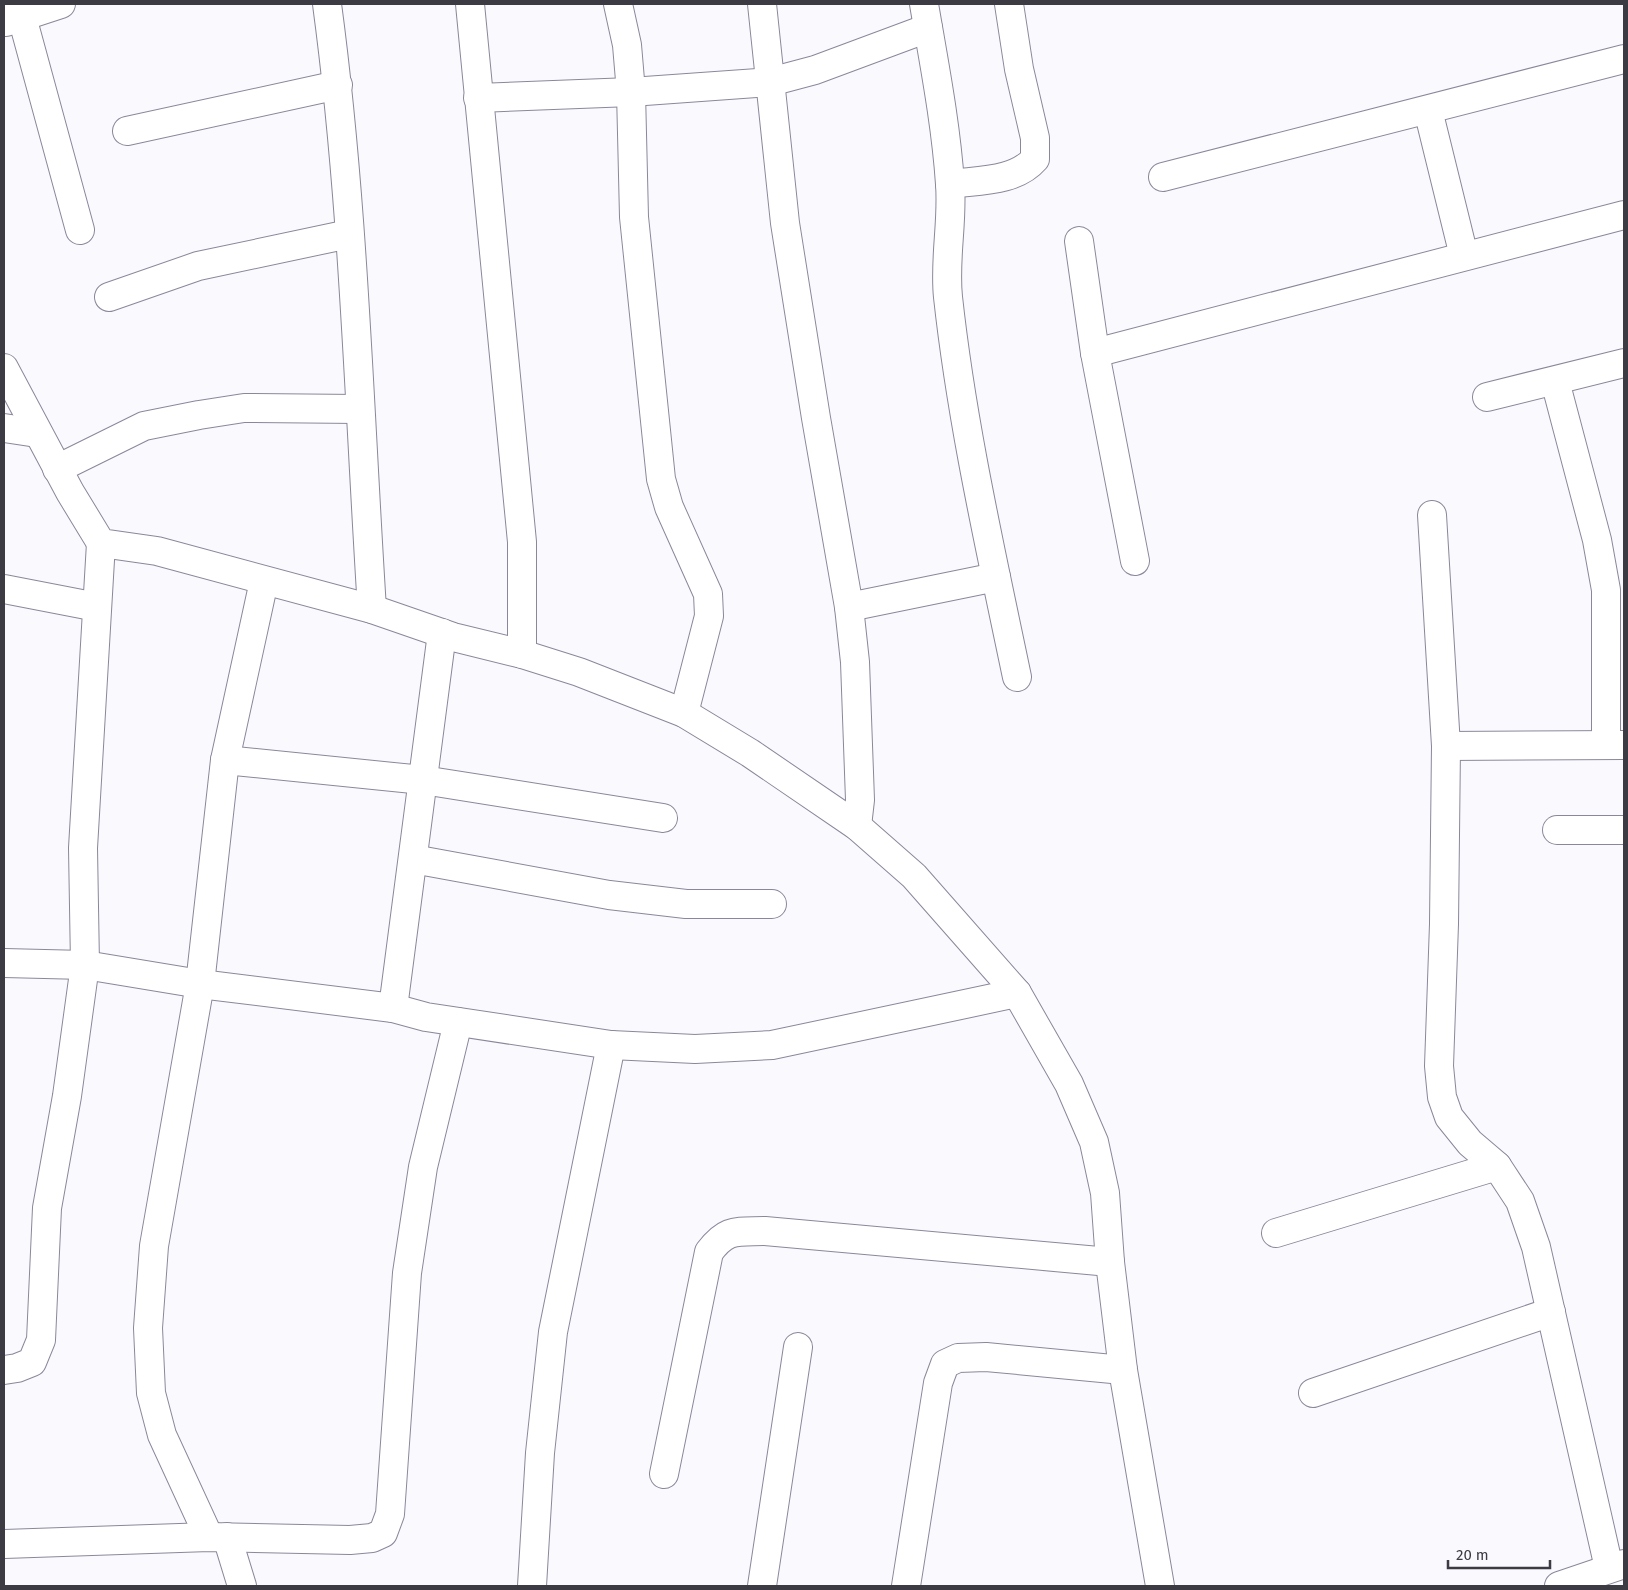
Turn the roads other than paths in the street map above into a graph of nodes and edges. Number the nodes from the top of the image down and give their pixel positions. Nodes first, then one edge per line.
1 (61, 4) edge
2 (327, 4) edge
3 (470, 4) edge
4 (618, 4) edge
5 (762, 4) edge
6 (1010, 4) edge
7 (926, 16) edge
8 (10, 18) edge
9 (1624, 59) edge
10 (770, 82) junction
11 (338, 85) junction
12 (631, 92) junction
13 (478, 98) junction
14 (1428, 110) junction
15 (127, 131) dead end
16 (1163, 177) dead end
17 (950, 184) junction
18 (1624, 215) edge
19 (80, 230) dead end
20 (349, 234) junction
21 (1079, 241) dead end
22 (1464, 256) junction
23 (109, 297) dead end
24 (1095, 353) junction
25 (1624, 363) edge
26 (4, 368) edge
27 (1555, 381) junction
28 (1487, 397) dead end
29 (359, 409) junction
30 (4, 428) edge
31 (37, 433) junction
32 (57, 469) junction
33 (1432, 514) dead end
34 (101, 543) junction
35 (1135, 561) dead end
36 (996, 577) junction
37 (264, 581) junction
38 (4, 589) edge
39 (97, 607) junction
40 (849, 607) junction
41 (372, 609) junction
42 (442, 633) junction
43 (522, 654) junction
44 (1017, 678) dead end
45 (684, 713) junction
46 (1615, 745) edge
47 (1446, 746) junction
48 (225, 760) junction
49 (423, 780) junction
50 (663, 818) dead end
51 (857, 826) junction
52 (1557, 830) dead end
53 (1624, 830) edge
54 (412, 859) junction
55 (772, 904) dead end
56 (4, 963) edge
57 (86, 965) junction
58 (200, 984) junction
59 (1017, 993) junction
60 (393, 1008) junction
61 (458, 1022) junction
62 (611, 1044) junction
63 (1497, 1166) junction
64 (1276, 1233) dead end
65 (1110, 1262) junction
66 (1551, 1312) junction
67 (798, 1347) dead end
68 (4, 1370) edge
69 (1123, 1370) junction
70 (1314, 1393) dead end
71 (664, 1474) dead end
72 (218, 1537) junction
73 (4, 1544) edge
74 (1616, 1566) edge
75 (242, 1586) edge
76 (532, 1586) edge
77 (762, 1586) edge
78 (906, 1586) edge
79 (1160, 1586) edge
80 (1559, 1586) edge

1 - 8 street
2 - 11 street
3 - 13 street
4 - 12 street
5 - 10 street
6 - 17 street
7 - 10 street
7 - 17 street
8 - 19 street
9 - 14 street
10 - 12 street
10 - 40 street
11 - 15 street
11 - 20 street
12 - 13 street
12 - 45 street
13 - 43 street
14 - 16 street
14 - 22 street
17 - 36 street
18 - 22 street
20 - 23 street
20 - 29 street
21 - 24 street
22 - 24 street
24 - 35 street
25 - 27 street
26 - 31 street
27 - 28 street
27 - 46 street
29 - 32 street
29 - 41 street
30 - 31 street
31 - 32 street
32 - 34 street
33 - 47 street
34 - 37 street
34 - 39 street
36 - 40 street
36 - 44 street
37 - 41 street
37 - 48 street
38 - 39 street
39 - 57 street
40 - 51 street
41 - 42 street
42 - 43 street
42 - 49 street
43 - 45 street
45 - 51 street
46 - 47 street
47 - 63 street
48 - 49 street
48 - 58 street
49 - 50 street
49 - 54 street
51 - 59 street
52 - 53 street
54 - 55 street
54 - 60 street
56 - 57 street
57 - 58 street
57 - 68 street
58 - 60 street
58 - 72 street
59 - 62 street
59 - 65 street
60 - 61 street
61 - 62 street
61 - 72 street
62 - 76 street
63 - 64 street
63 - 66 street
65 - 69 street
65 - 71 street
66 - 70 street
66 - 74 street
67 - 77 street
69 - 78 street
69 - 79 street
72 - 73 street
72 - 75 street
74 - 80 street

